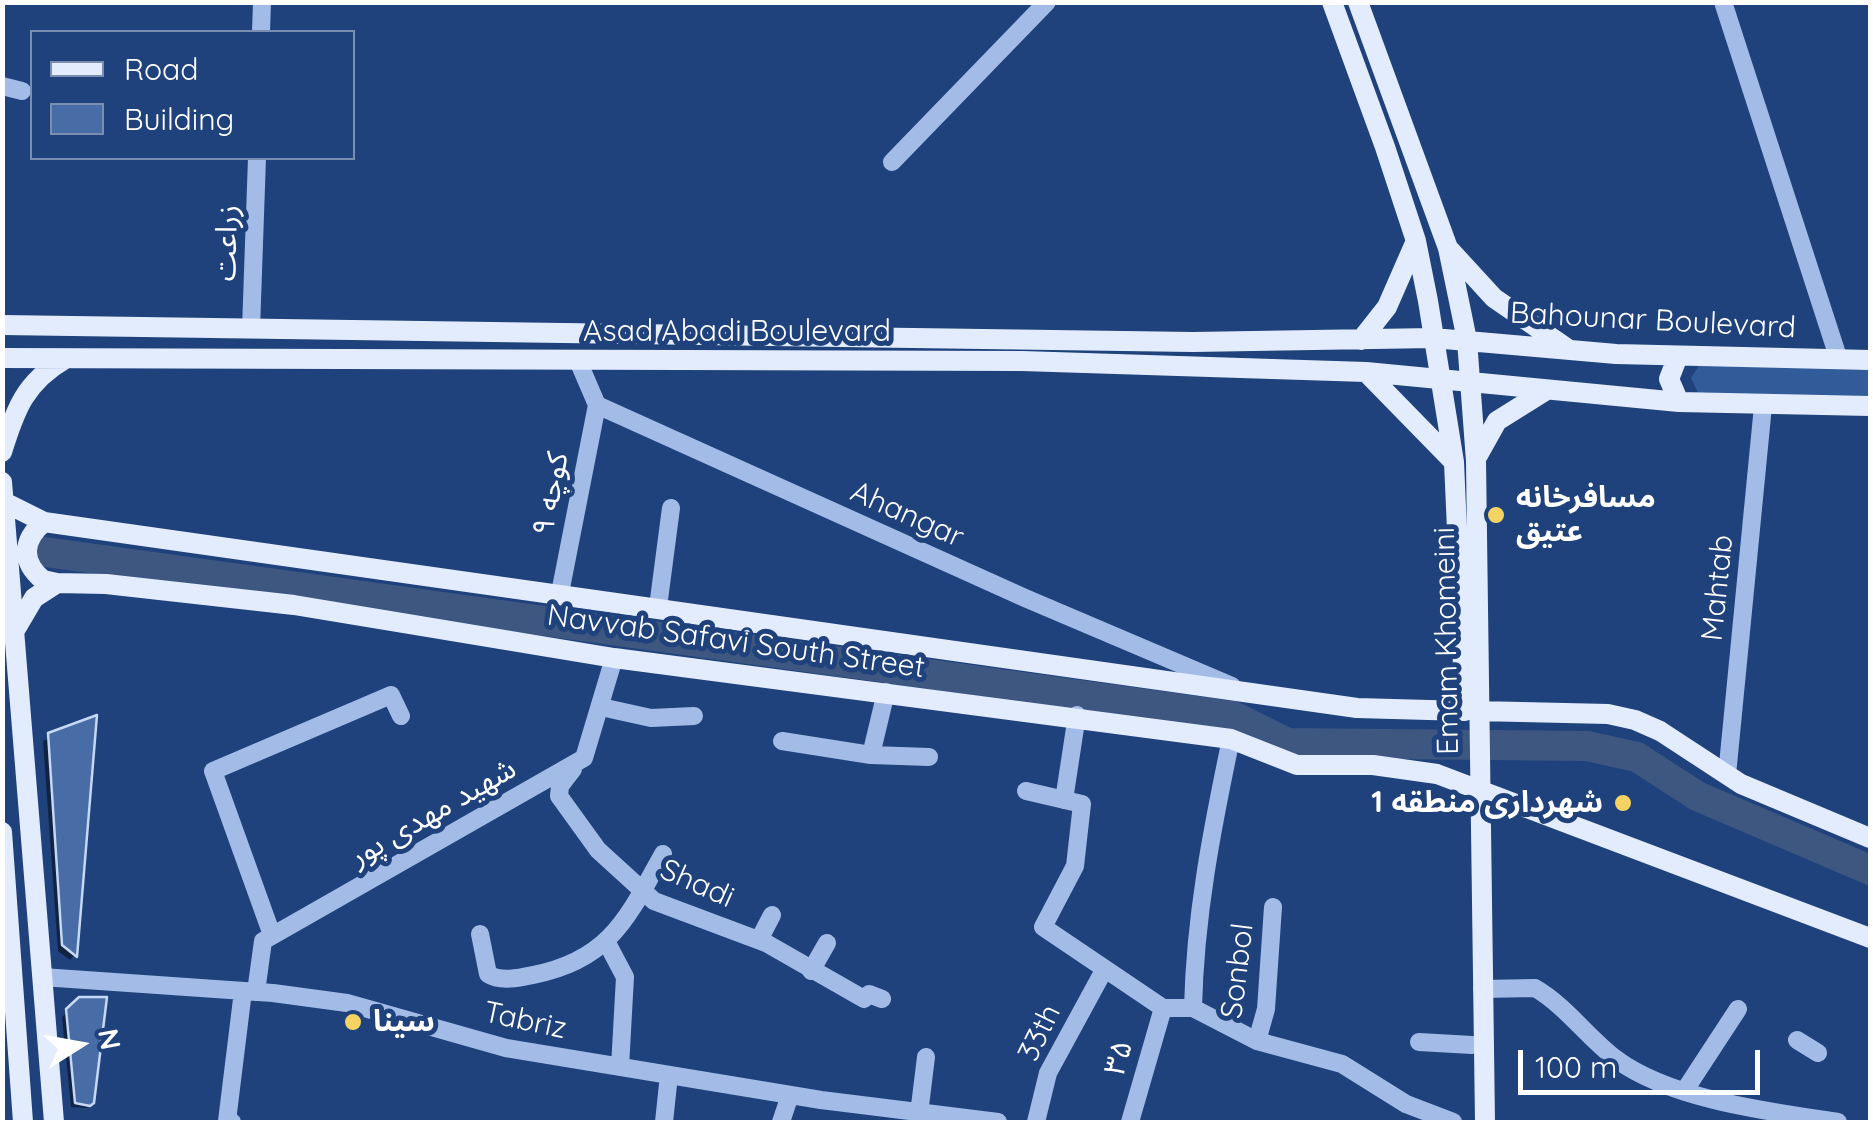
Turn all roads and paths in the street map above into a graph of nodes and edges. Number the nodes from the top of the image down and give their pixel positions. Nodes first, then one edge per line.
1 (262, 2) edge
2 (1047, 2) edge
3 (1332, 2) edge
4 (1358, 2) edge
5 (1723, 2) edge
6 (261, 30) edge
7 (2, 86) edge
8 (22, 91) dead end
9 (1408, 135) junction
10 (1386, 147) junction
11 (257, 160) edge
12 (892, 162) dead end
13 (1416, 242) junction
14 (1448, 248) junction
15 (2, 325) edge
16 (251, 329) junction
17 (472, 333) junction
18 (1433, 338) junction
19 (1361, 340) junction
20 (1466, 340) junction
21 (1570, 350) junction
22 (1678, 356) junction
23 (2, 358) edge
24 (65, 359) junction
25 (1839, 360) junction
26 (1870, 360) edge
27 (470, 362) junction
28 (579, 363) junction
29 (1366, 372) junction
30 (1439, 380) junction
31 (1471, 384) junction
32 (1546, 391) junction
33 (1679, 402) junction
34 (596, 405) junction
35 (1763, 406) junction
36 (1870, 406) edge
37 (2, 452) edge
38 (1454, 462) junction
39 (1476, 462) junction
40 (3, 492) edge
41 (671, 508) dead end
42 (44, 522) junction
43 (57, 582) junction
44 (560, 593) junction
45 (658, 607) junction
46 (14, 632) junction
47 (614, 658) junction
48 (1238, 689) junction
49 (886, 692) junction
50 (601, 708) junction
51 (402, 716) dead end
52 (694, 716) dead end
53 (1077, 716) junction
54 (1471, 717) junction
55 (1230, 739) junction
56 (782, 741) dead end
57 (872, 755) junction
58 (929, 757) dead end
59 (584, 758) junction
60 (1727, 775) junction
61 (1473, 782) junction
62 (1026, 791) dead end
63 (1064, 800) junction
64 (30, 824) junction
65 (2, 830) edge
66 (1870, 838) edge
67 (663, 854) dead end
68 (34, 867) junction
69 (6, 874) junction
70 (642, 892) junction
71 (1273, 906) dead end
72 (772, 914) dead end
73 (480, 934) dead end
74 (272, 936) junction
75 (1870, 938) edge
76 (759, 940) junction
77 (607, 943) junction
78 (827, 943) dead end
79 (811, 971) junction
80 (1103, 972) junction
81 (7, 973) edge
82 (42, 977) junction
83 (1477, 990) junction
84 (249, 991) junction
85 (882, 999) dead end
86 (1163, 1008) junction
87 (1192, 1008) junction
88 (1738, 1009) dead end
89 (1797, 1040) dead end
90 (1256, 1042) junction
91 (1419, 1042) dead end
92 (1472, 1045) junction
93 (1818, 1053) dead end
94 (926, 1057) dead end
95 (620, 1067) junction
96 (669, 1075) junction
97 (1685, 1090) junction
98 (790, 1095) junction
99 (918, 1118) edge
100 (23, 1122) edge
101 (54, 1122) edge
102 (232, 1122) edge
103 (664, 1122) edge
104 (781, 1122) edge
105 (998, 1122) edge
106 (1036, 1122) edge
107 (1130, 1122) edge
108 (1454, 1122) edge
109 (1474, 1122) edge
110 (1484, 1122) edge
111 (1838, 1122) edge

1 - 6 street
2 - 12 street
3 - 10 main road, Emam Khomeini
4 - 9 main road
5 - 25 street
7 - 8 street
9 - 10 main road
9 - 14 main road
10 - 13 main road, Emam Khomeini
11 - 16 street, زراعت
13 - 18 main road, Emam Khomeini
13 - 19 main road
14 - 20 main road, Emam Khomeini
14 - 21 main road
15 - 16 main road, Asad Abadi Boulevard
16 - 17 main road, Asad Abadi Boulevard
17 - 19 main road, Asad Abadi Boulevard
17 - 27 main road
18 - 19 main road, Asad Abadi Boulevard
18 - 20 main road, Bahounar Boulevard
18 - 30 main road, Emam Khomeini
20 - 21 main road, Bahounar Boulevard
20 - 31 main road, Emam Khomeini
21 - 22 main road, Bahounar Boulevard
22 - 25 main road, Bahounar Boulevard
22 - 33 main road
23 - 24 main road, Asad Abadi Boulevard
24 - 27 main road, Asad Abadi Boulevard
24 - 37 main road
25 - 26 main road, Bahounar Boulevard
27 - 28 main road, Asad Abadi Boulevard
28 - 29 main road, Asad Abadi Boulevard
28 - 34 street
29 - 30 main road, Asad Abadi Boulevard
29 - 38 main road
30 - 31 main road, Asad Abadi Boulevard
30 - 38 main road, Emam Khomeini
31 - 32 main road
31 - 39 main road, Emam Khomeini
32 - 33 main road
32 - 39 main road
33 - 35 main road
34 - 44 street, کوچه ۹
34 - 48 street, Ahangar
35 - 36 main road
35 - 60 street, Mahtab
38 - 54 main road, Emam Khomeini
39 - 54 main road, Emam Khomeini
40 - 42 main road, Navvab Safavi South Street
40 - 46 main road
41 - 45 street
42 - 43 main road
42 - 44 main road, Navvab Safavi South Street
43 - 46 main road
43 - 47 main road, Navvab Safavi South Street
44 - 45 main road, Navvab Safavi South Street
45 - 48 main road, Navvab Safavi South Street
46 - 64 main road
47 - 49 main road, Navvab Safavi South Street
47 - 50 street
48 - 54 main road, Navvab Safavi South Street
49 - 53 main road, Navvab Safavi South Street
49 - 57 street
50 - 52 street
50 - 59 street
51 - 74 street
53 - 55 main road, Navvab Safavi South Street
53 - 63 street
54 - 60 main road, Navvab Safavi South Street
54 - 61 main road, Emam Khomeini
55 - 61 main road, Navvab Safavi South Street
55 - 87 street
56 - 57 street
57 - 58 street
59 - 70 street, Shadi
59 - 74 street, شهید مهدی پور
60 - 66 main road, Navvab Safavi South Street
61 - 75 main road, Navvab Safavi South Street
61 - 83 main road, Emam Khomeini
62 - 63 street
63 - 80 street
64 - 65 main road
64 - 68 main road
65 - 69 main road
67 - 70 street
68 - 69 main road
68 - 82 main road
69 - 81 main road
70 - 76 street, Shadi
70 - 77 street
71 - 90 street, Sonbol
72 - 76 street
73 - 77 street
74 - 84 street
76 - 79 street, Shadi
77 - 95 street
78 - 79 street
79 - 85 street, Shadi
80 - 86 street
80 - 106 street, 33th
81 - 100 main road
82 - 84 street, Tabriz
82 - 101 main road
83 - 92 main road, Emam Khomeini
83 - 97 street
83 - 110 main road, Emam Khomeini
84 - 95 street, Tabriz
84 - 102 street
86 - 87 street
86 - 107 street, ۳۵
87 - 90 street
88 - 97 street
89 - 93 street
90 - 108 street
91 - 92 street
92 - 109 main road, Emam Khomeini
94 - 99 street
95 - 96 street, Tabriz
96 - 98 street, Tabriz
96 - 103 street
97 - 111 street
98 - 99 street, Tabriz
98 - 104 street
99 - 105 street, Tabriz

